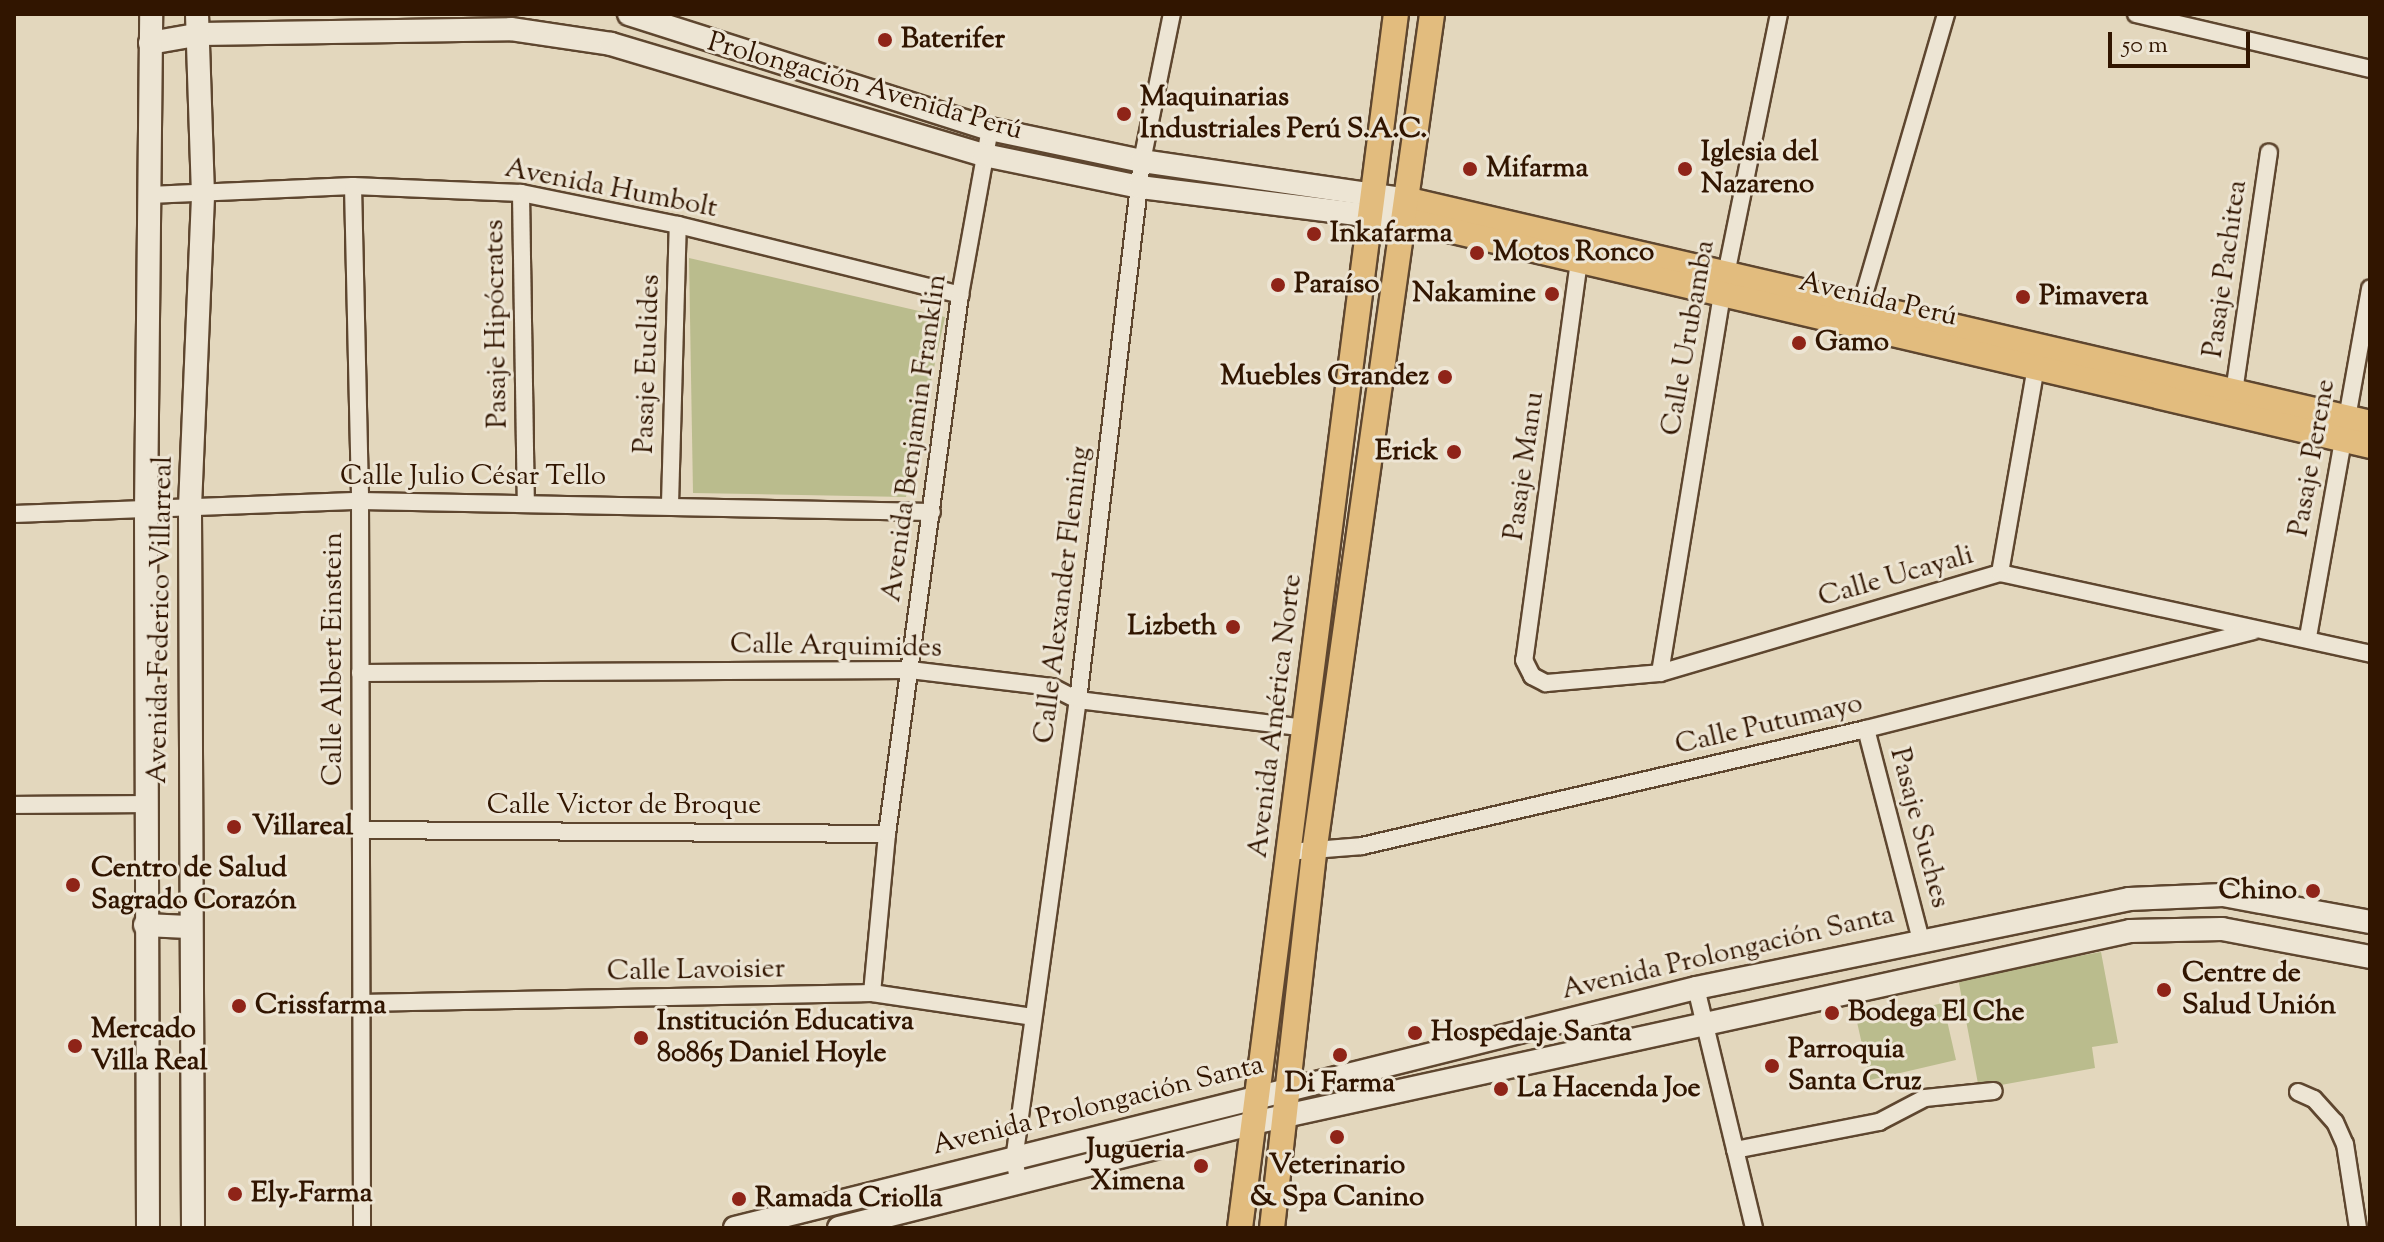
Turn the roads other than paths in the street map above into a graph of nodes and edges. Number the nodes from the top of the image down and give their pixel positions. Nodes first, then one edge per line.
1 (151, 14) edge
2 (629, 14) edge
3 (1172, 14) edge
4 (1396, 14) edge
5 (1432, 14) edge
6 (1779, 14) edge
7 (1946, 14) edge
8 (2136, 14) edge
9 (199, 24) edge
10 (377, 24) edge
11 (150, 43) junction
12 (2370, 69) edge
13 (990, 129) junction
14 (2269, 153) dead end
15 (984, 155) junction
16 (1142, 161) junction
17 (353, 186) junction
18 (1140, 187) junction
19 (521, 193) junction
20 (149, 195) junction
21 (203, 195) junction
22 (1374, 202) junction
23 (1407, 210) junction
24 (678, 225) junction
25 (1579, 261) junction
26 (1724, 283) junction
27 (2370, 288) edge
28 (960, 295) junction
29 (1861, 305) junction
30 (2038, 357) junction
31 (2234, 392) junction
32 (2353, 427) edge
33 (2370, 446) edge
34 (360, 501) junction
35 (526, 503) junction
36 (670, 504) junction
37 (190, 507) junction
38 (146, 511) junction
39 (932, 512) junction
40 (14, 514) edge
41 (2000, 573) junction
42 (2259, 630) junction
43 (2308, 637) junction
44 (2370, 654) edge
45 (910, 670) junction
46 (360, 673) junction
47 (1660, 673) junction
48 (1532, 676) joint
49 (1078, 700) junction
50 (1305, 728) junction
51 (1866, 729) junction
52 (145, 804) junction
53 (14, 805) edge
54 (360, 830) junction
55 (887, 834) junction
56 (1288, 852) junction
57 (1314, 853) junction
58 (2223, 895) junction
59 (2370, 922) edge
60 (145, 925) junction
61 (188, 927) junction
62 (2222, 929) junction
63 (1921, 940) junction
64 (2370, 957) edge
65 (1696, 988) junction
66 (872, 993) junction
67 (360, 1003) junction
68 (1032, 1017) junction
69 (1705, 1023) junction
70 (1290, 1087) junction
71 (1994, 1091) dead end
72 (2298, 1092) dead end
73 (1257, 1096) junction
74 (1286, 1116) junction
75 (1253, 1123) junction
76 (1735, 1150) junction
77 (1014, 1160) junction
78 (961, 1172) junction
79 (1019, 1183) junction
80 (967, 1197) junction
81 (148, 1228) edge
82 (193, 1228) edge
83 (362, 1228) edge
84 (735, 1228) edge
85 (839, 1228) edge
86 (1240, 1228) edge
87 (1272, 1228) edge
88 (1754, 1228) edge
89 (2358, 1228) edge

1 - 11 street, Avenida Federico Villarreal
2 - 13 street, Prolongación Avenida Perú
3 - 16 street, Calle Alexander Fleming
4 - 22 main road, Avenida América Norte
5 - 23 main road, Avenida América Norte
6 - 26 street, Calle Urubamba
7 - 29 street
8 - 12 street
9 - 10 street, Prolongación Avenida Perú
9 - 11 street, Prolongación Avenida Perú
9 - 21 street, Avenida Federico Villarreal
10 - 15 street, Prolongación Avenida Perú
11 - 20 street, Avenida Federico Villarreal
13 - 15 street, Avenida Benjamin Franklin
13 - 16 street, Prolongación Avenida Perú
14 - 31 street, Pasaje Pachitea
15 - 18 street, Prolongación Avenida Perú
15 - 28 street, Avenida Benjamin Franklin
16 - 18 street, Calle Alexander Fleming
16 - 22 street, Prolongación Avenida Perú
17 - 19 street, Avenida Humbolt
17 - 21 street, Avenida Humbolt
17 - 34 street, Calle Albert Einstein
18 - 22 street, Prolongación Avenida Perú
18 - 49 street, Calle Alexander Fleming
19 - 24 street, Avenida Humbolt
19 - 35 street, Pasaje Hipócrates
20 - 21 street, Avenida Humbolt
20 - 38 street, Avenida Federico Villarreal
21 - 37 street, Avenida Federico Villarreal
22 - 23 street, Avenida Perú
22 - 50 main road, Avenida América Norte
23 - 25 main road, Avenida Perú
23 - 26 main road, Avenida Perú
23 - 57 main road, Avenida América Norte
24 - 28 street, Avenida Humbolt
24 - 36 street, Pasaje Euclides
25 - 26 main road, Avenida Perú
25 - 48 street, Pasaje Manu
26 - 29 main road, Avenida Perú
26 - 30 main road, Avenida Perú
26 - 47 street, Calle Urubamba
27 - 32 street, Pasaje Perene
28 - 39 street, Avenida Benjamin Franklin
29 - 30 main road, Avenida Perú
30 - 31 main road, Avenida Perú
30 - 32 main road, Avenida Perú
30 - 41 street
31 - 32 main road, Avenida Perú
32 - 33 main road, Avenida Perú
32 - 43 street, Pasaje Perene
34 - 35 street, Calle Julio César Tello
34 - 37 street, Calle Julio César Tello
34 - 46 street, Calle Albert Einstein
35 - 36 street, Calle Julio César Tello
36 - 39 street, Calle Julio César Tello
37 - 38 street, Calle Julio César Tello
37 - 61 street, Avenida Federico Villarreal
38 - 40 street, Calle Julio César Tello
38 - 52 street, Avenida Federico Villarreal
39 - 45 street, Avenida Benjamin Franklin
41 - 42 street, Calle Ucayali
41 - 47 street, Calle Ucayali
42 - 43 street, Calle Ucayali
42 - 51 street, Calle Putumayo
43 - 44 street, Calle Ucayali
45 - 46 street, Calle Arquimides
45 - 49 street, Calle Arquimides
45 - 55 street, Avenida Benjamin Franklin
46 - 54 street, Calle Albert Einstein
47 - 48 street, Calle Ucayali
49 - 50 street, Calle Arquimides
49 - 68 street, Calle Alexander Fleming
50 - 56 main road, Avenida América Norte
51 - 57 street, Calle Putumayo
51 - 63 street, Pasaje Suches
52 - 53 street
52 - 60 street, Avenida Federico Villarreal
54 - 55 street, Calle Victor de Broque
54 - 67 street, Calle Albert Einstein
55 - 66 street, Avenida Benjamin Franklin
56 - 57 street, Calle Putumayo
56 - 73 main road, Avenida América Norte
57 - 70 main road, Avenida América Norte
58 - 59 street, Avenida Prolongación Santa
58 - 62 street
58 - 63 street, Avenida Prolongación Santa
60 - 61 street
60 - 81 street, Avenida Federico Villarreal
61 - 82 street, Avenida Federico Villarreal
62 - 64 street, Avenida Prolongación Santa
62 - 69 street, Avenida Prolongación Santa
63 - 65 street, Avenida Prolongación Santa
65 - 69 street
65 - 70 street, Avenida Prolongación Santa
66 - 67 street, Calle Lavoisier
66 - 68 street, Calle Lavoisier
67 - 83 street, Calle Albert Einstein
68 - 77 street, Calle Alexander Fleming
69 - 74 street, Avenida Prolongación Santa
69 - 76 street
70 - 73 street, Avenida Prolongación Santa
70 - 74 main road, Avenida América Norte
71 - 76 street
72 - 89 street
73 - 75 main road, Avenida América Norte
73 - 77 street, Avenida Prolongación Santa
74 - 75 street, Avenida Prolongación Santa
74 - 87 main road, Avenida América Norte
75 - 79 street, Avenida Prolongación Santa
75 - 86 main road, Avenida América Norte
76 - 88 street
77 - 78 street, Avenida Prolongación Santa
77 - 79 street, Calle Alexander Fleming
78 - 80 street
78 - 84 street, Avenida Prolongación Santa
79 - 80 street, Avenida Prolongación Santa
80 - 85 street, Avenida Prolongación Santa

